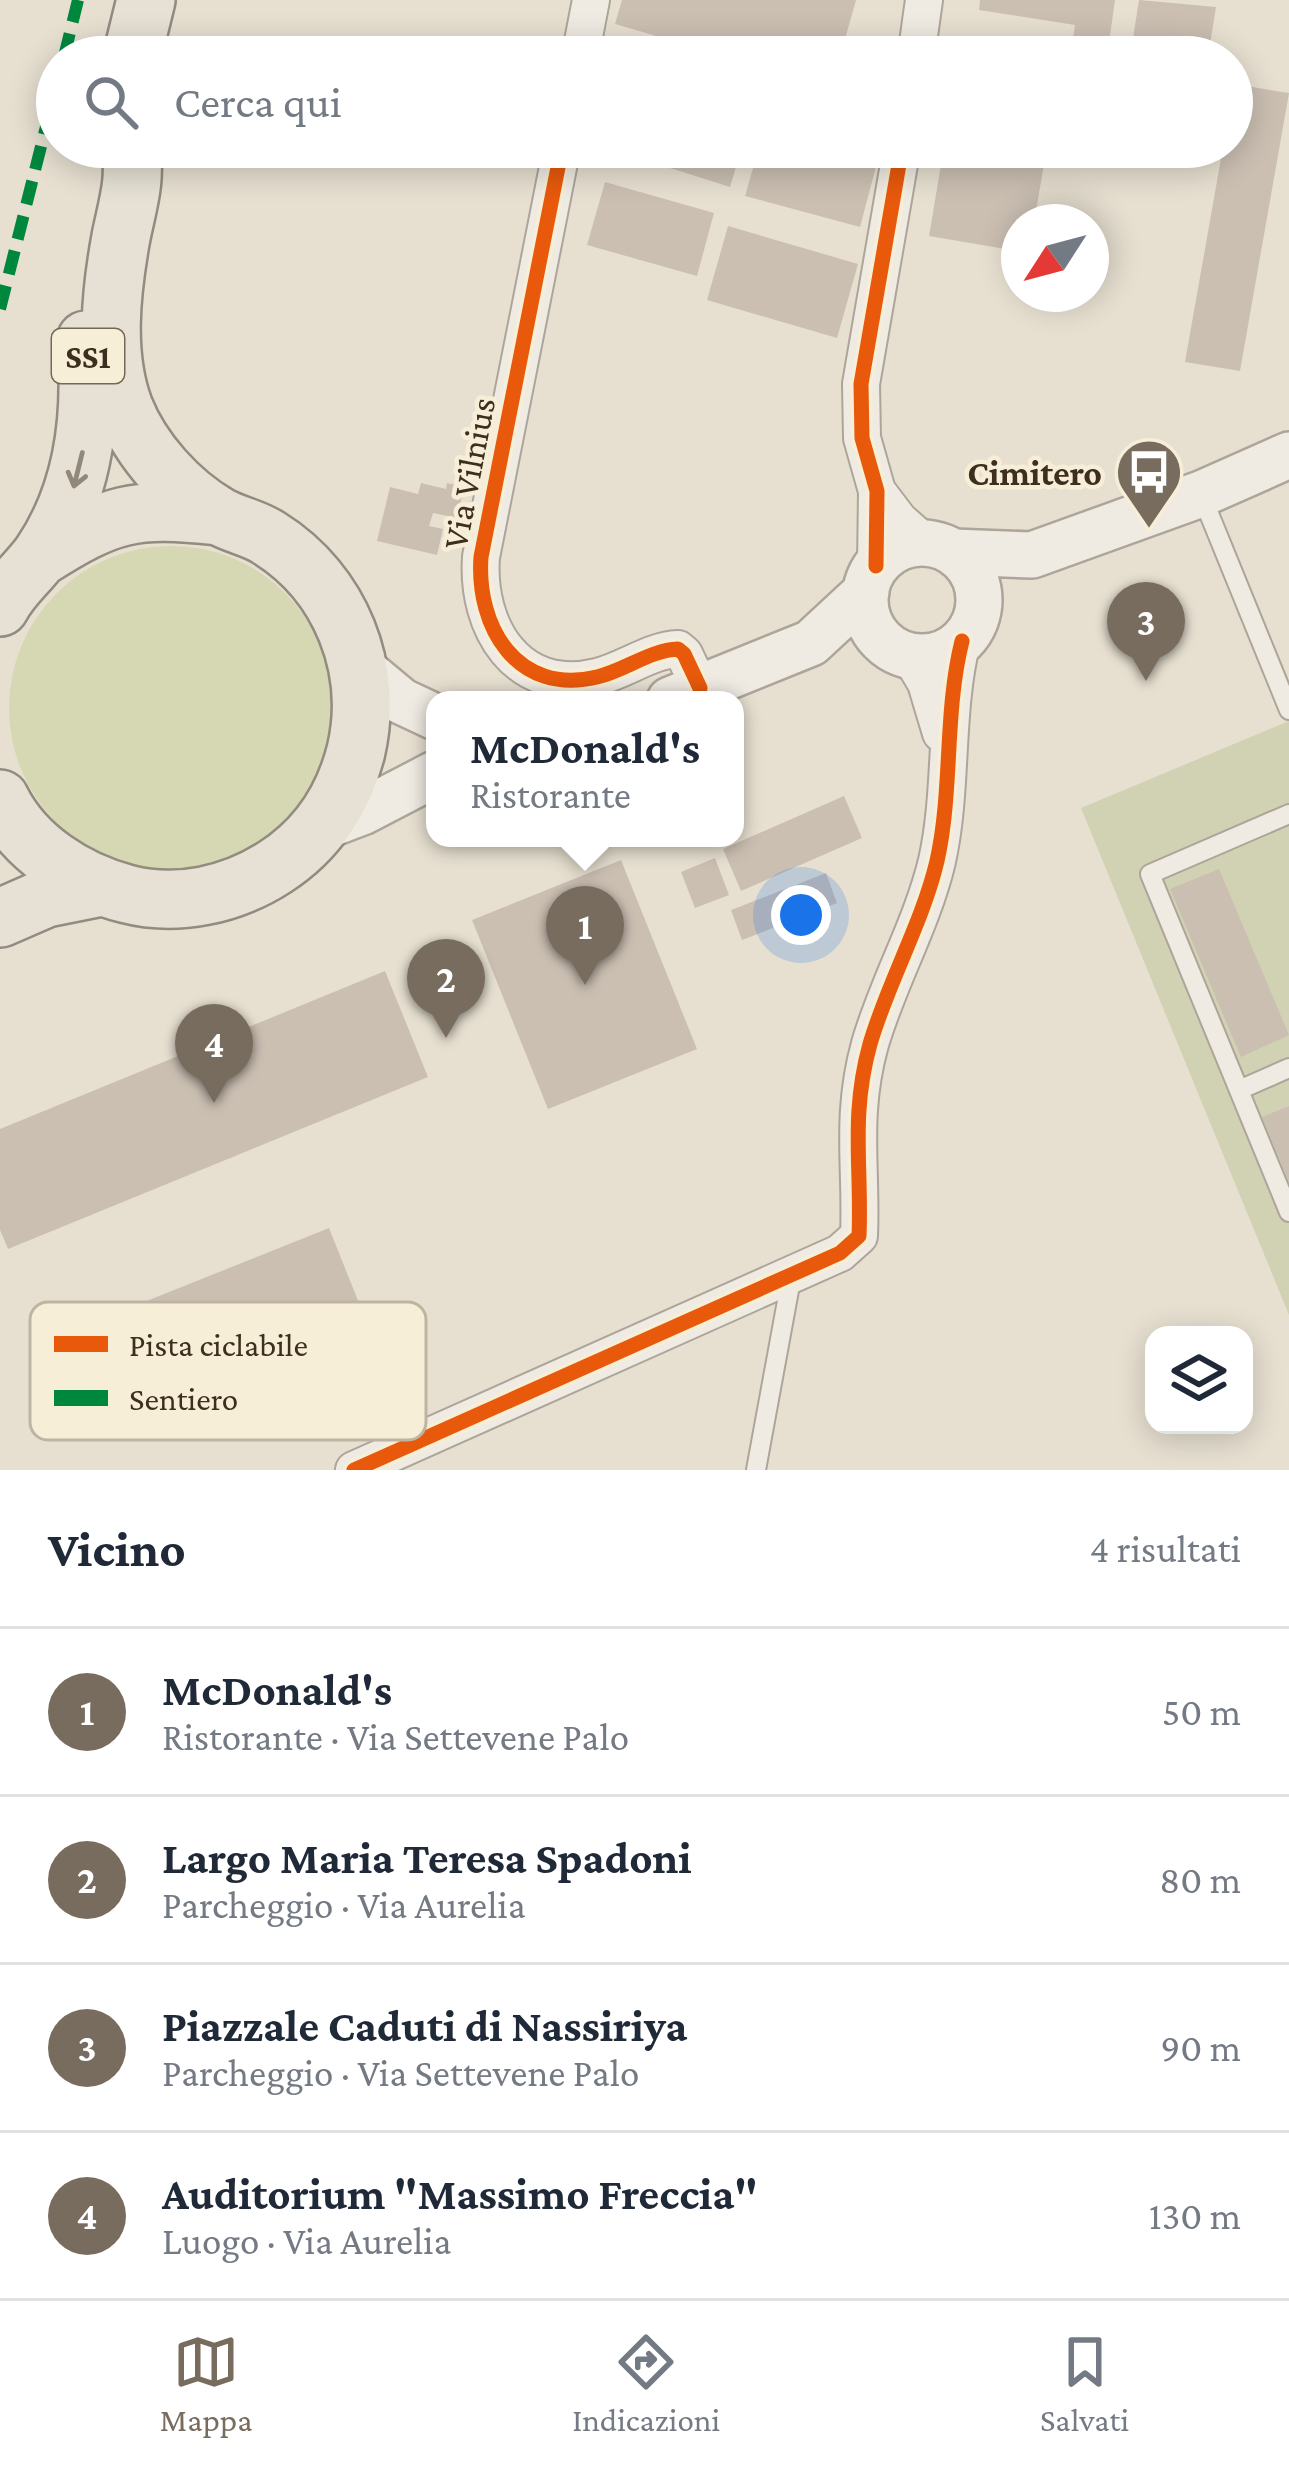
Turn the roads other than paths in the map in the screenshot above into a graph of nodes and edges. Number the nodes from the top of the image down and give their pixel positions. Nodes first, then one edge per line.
1 (146, 0) edge
2 (591, 0) edge
3 (924, 0) edge
4 (137, 36) edge
5 (584, 36) edge
6 (919, 36) edge
7 (105, 168) edge
8 (131, 168) edge
9 (558, 168) edge
10 (898, 168) edge
11 (1289, 455) edge
12 (877, 491) junction
13 (1201, 494) junction
14 (218, 516) junction
15 (939, 548) junction
16 (1032, 555) junction
17 (39, 558) junction
18 (871, 579) junction
19 (0, 607) edge
20 (971, 621) junction
21 (811, 643) junction
22 (899, 651) junction
23 (359, 667) junction
24 (685, 691) edge
25 (692, 691) edge
26 (1289, 710) edge
27 (426, 713) edge
28 (950, 778) junction
29 (426, 779) edge
30 (0, 799) edge
31 (1289, 814) edge
32 (320, 828) junction
33 (101, 887) junction
34 (0, 917) edge
35 (1289, 1068) edge
36 (1239, 1090) junction
37 (1289, 1212) edge
38 (792, 1274) junction
39 (426, 1438) edge
40 (421, 1440) edge
41 (354, 1470) edge
42 (756, 1470) edge

1 - 4 main road
2 - 5 street
3 - 6 street
7 -> 17 main road, SS1
8 - 14 main road, SS1
9 - 24 street, Via Vilnius
10 - 12 street
11 - 13 street
12 - 15 street
12 - 18 street
13 - 16 street
13 - 26 lane
14 - 17 main road, SS1
14 - 23 main road, SS1
15 - 16 street
15 - 18 street
15 - 20 street
16 - 20 street
17 - 19 main road, SS1
18 - 21 street
18 - 22 street
20 - 22 street
20 - 28 street
21 - 22 street
21 - 25 street
22 - 28 street
23 - 27 street
23 - 32 main road, SS1
28 - 38 street
29 - 32 street
30 - 33 main road, SS1
31 - 36 lane
32 - 33 main road, SS1
33 - 34 main road, SS1
35 - 36 lane
36 - 37 lane
38 - 39 street
38 - 42 lane
40 - 41 street

